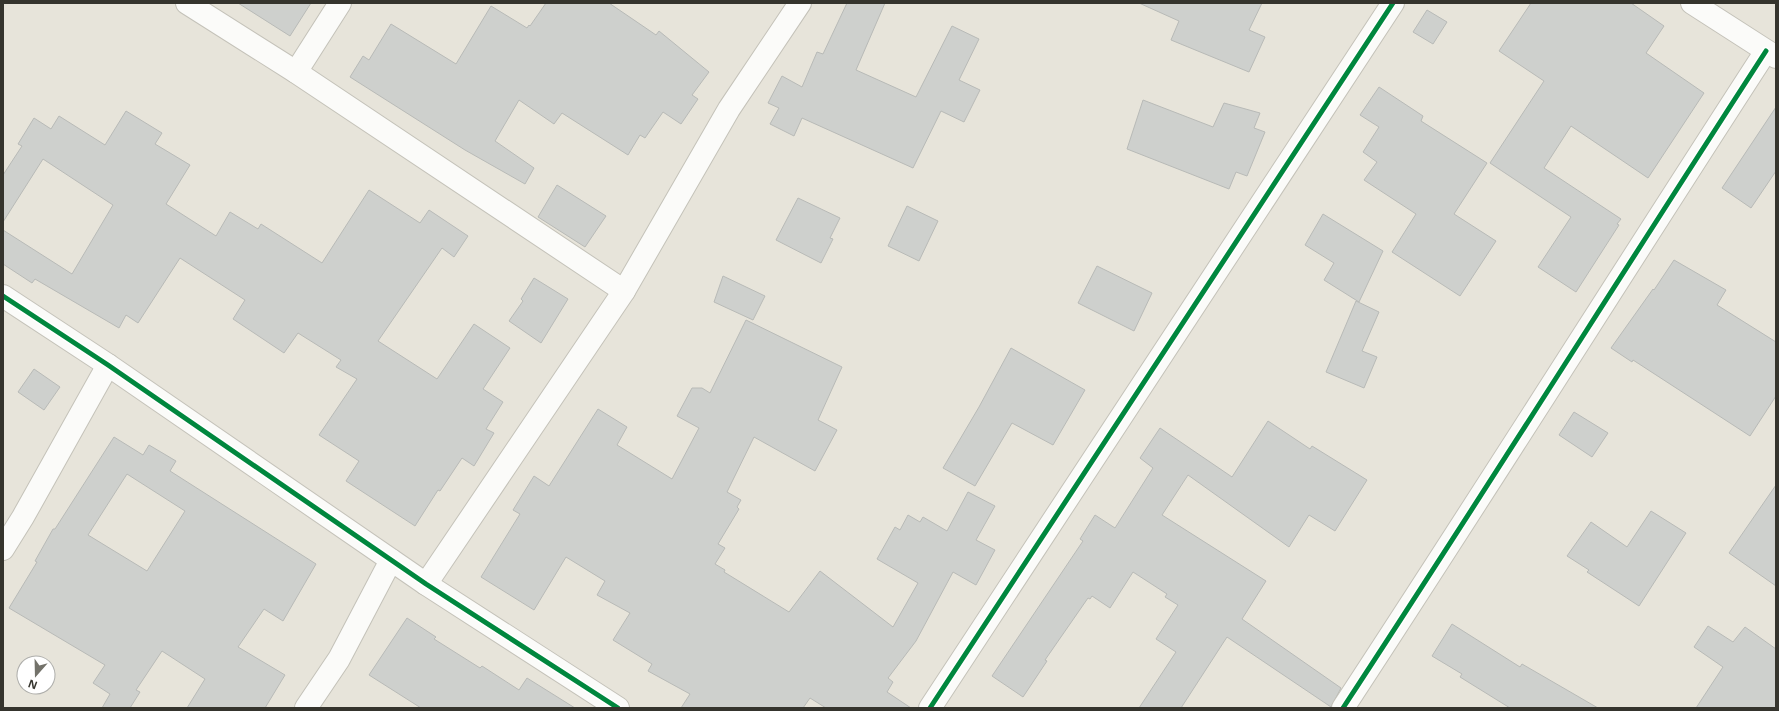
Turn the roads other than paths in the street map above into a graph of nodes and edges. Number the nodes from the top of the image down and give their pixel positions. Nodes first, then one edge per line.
1 (187, 3) edge
2 (340, 3) edge
3 (800, 3) edge
4 (1393, 3) edge
5 (1692, 3) edge
6 (1771, 54) edge
7 (296, 72) junction
8 (624, 292) junction
9 (3, 296) edge
10 (108, 365) junction
11 (3, 549) edge
12 (391, 560) junction
13 (426, 584) junction
14 (306, 708) edge
15 (618, 708) edge
16 (930, 708) edge
17 (1343, 708) edge

1 - 7 street
2 - 7 street
3 - 8 street
4 - 16 street
5 - 6 street
6 - 17 street
7 - 8 street
8 - 13 street
9 - 10 street
10 - 11 street
10 - 12 street
12 - 13 street
12 - 14 street
13 - 15 street

